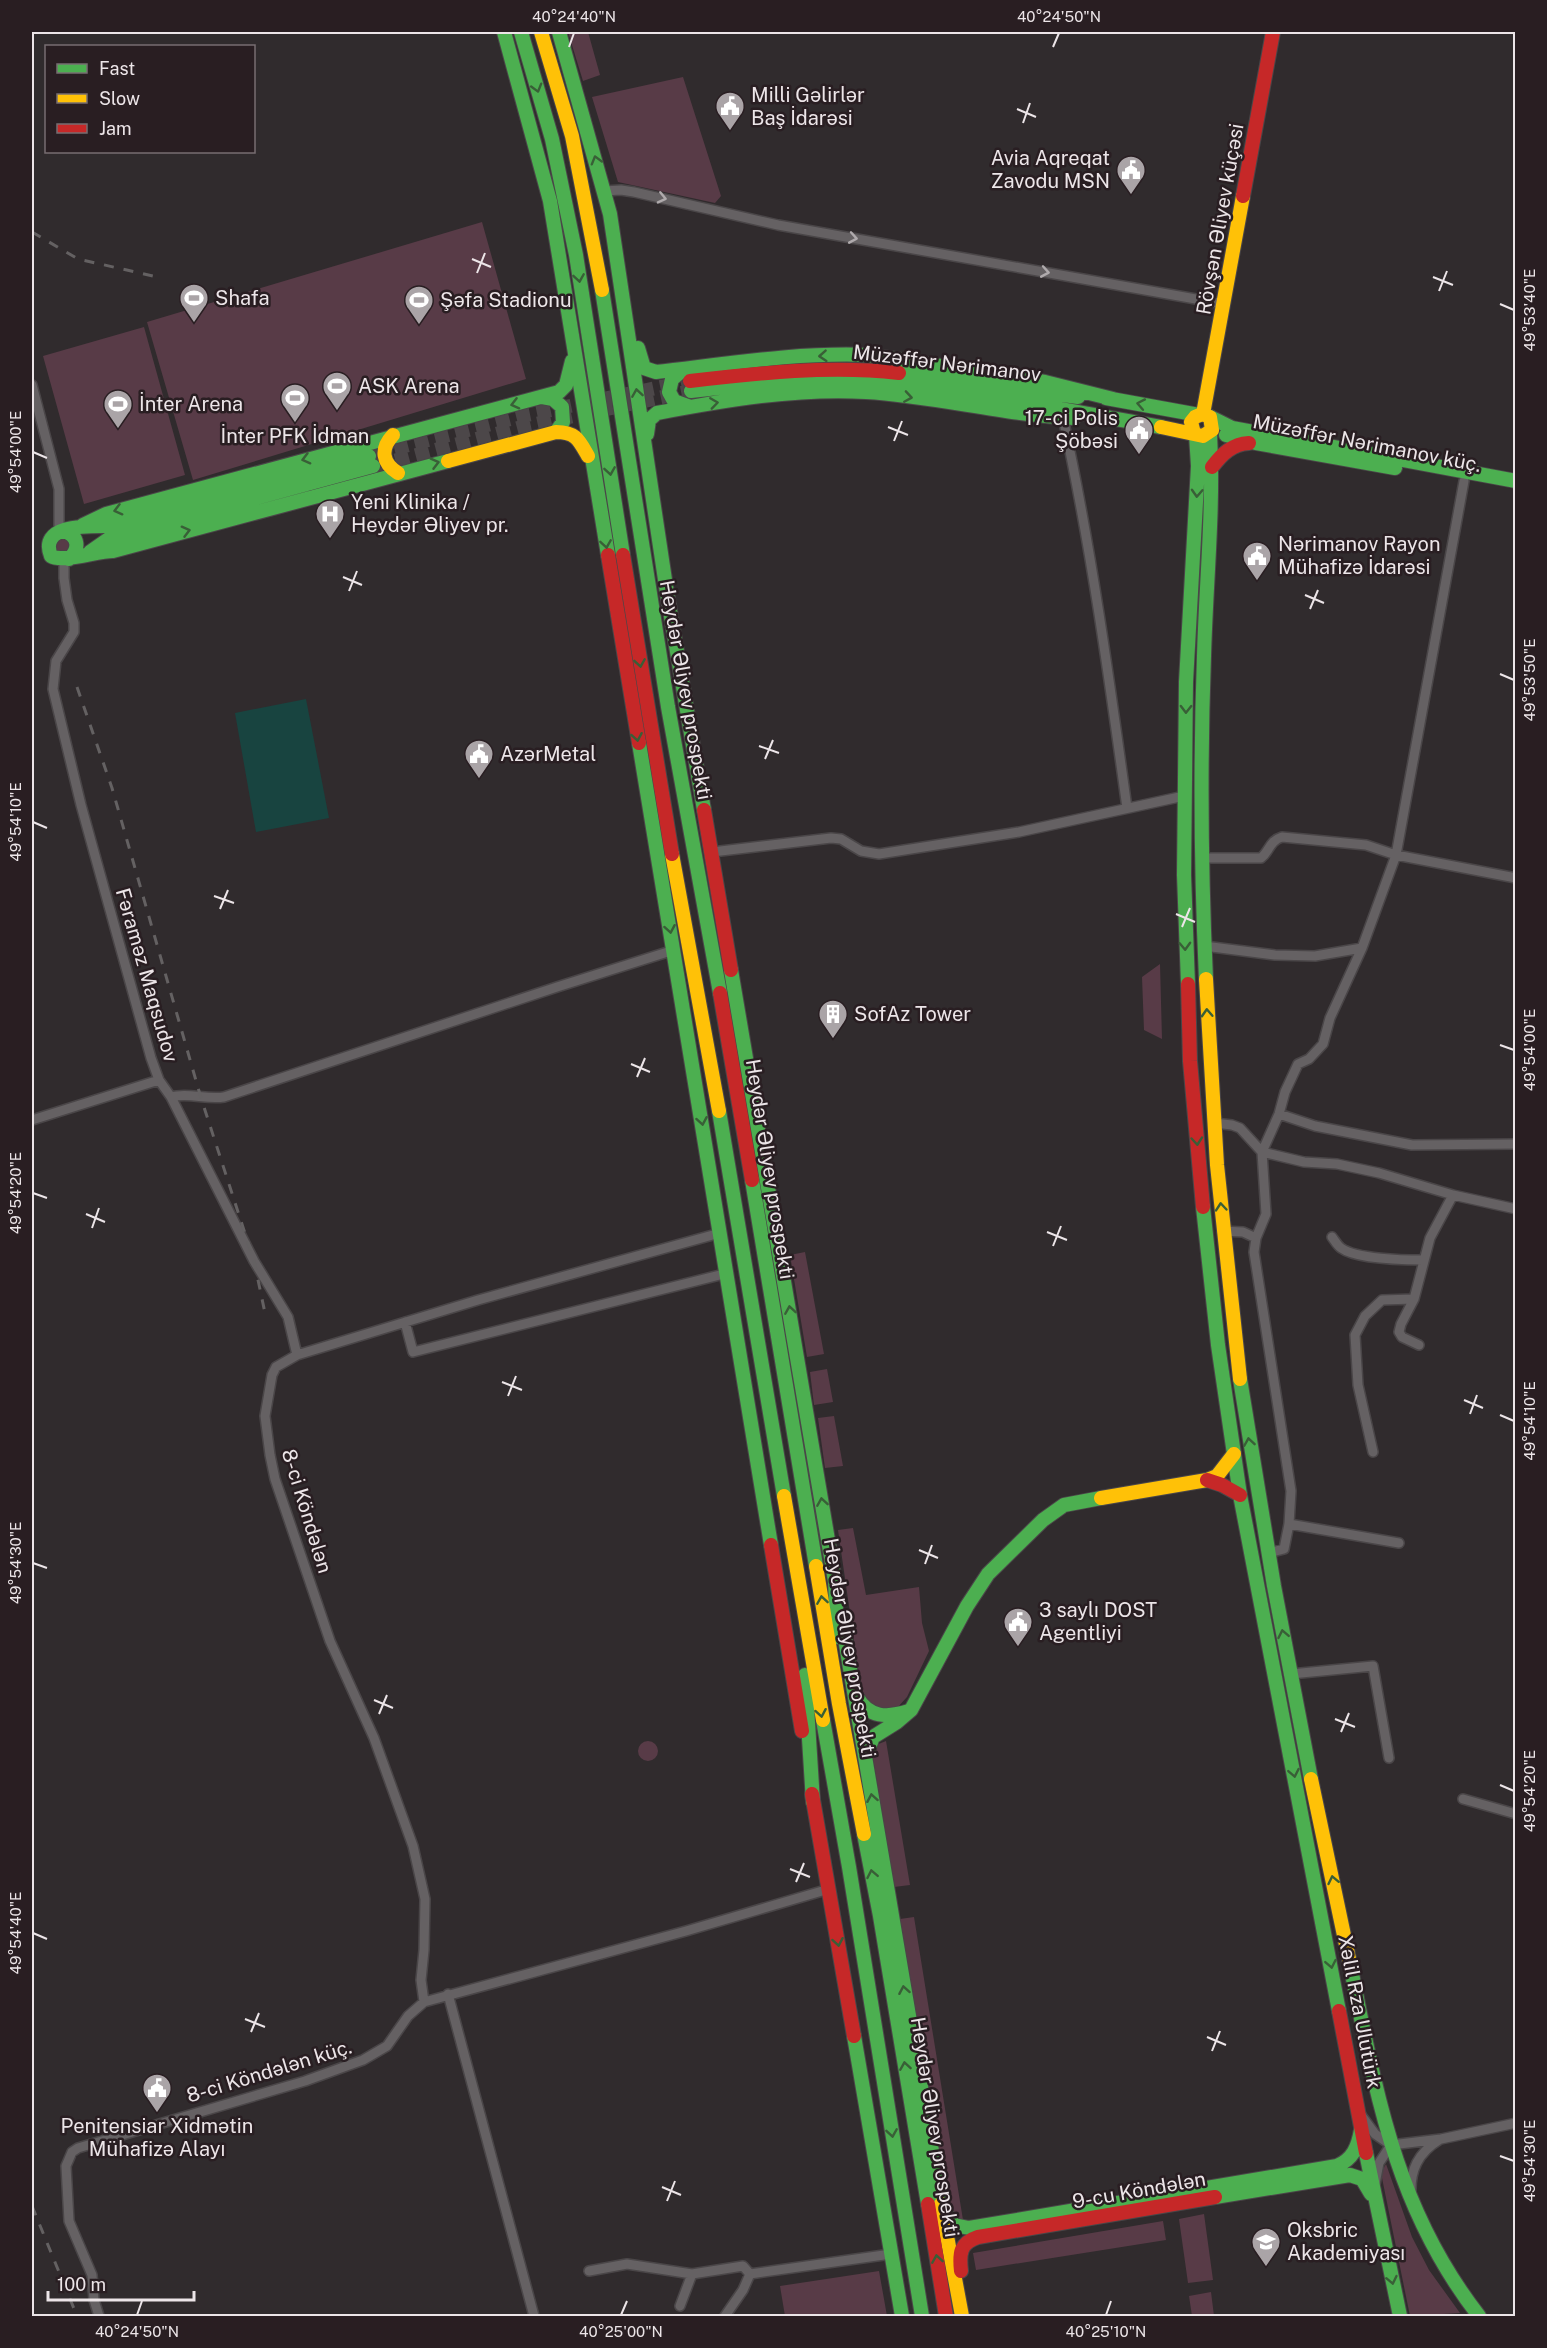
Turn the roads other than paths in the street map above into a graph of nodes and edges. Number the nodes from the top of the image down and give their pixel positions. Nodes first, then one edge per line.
1 (504, 32) edge
2 (521, 32) edge
3 (541, 32) edge
4 (559, 32) edge
5 (1273, 32) edge
6 (604, 191) junction
7 (610, 214) junction
8 (1224, 304) junction
9 (573, 341) junction
10 (689, 380) junction
11 (32, 385) edge
12 (542, 397) junction
13 (690, 407) junction
14 (1204, 415) junction
15 (1063, 418) junction
16 (1110, 418) junction
17 (556, 432) junction
18 (1203, 433) junction
19 (393, 435) junction
20 (1256, 443) junction
21 (646, 451) junction
22 (593, 466) junction
23 (1212, 467) junction
24 (398, 473) junction
25 (1464, 481) junction
26 (1515, 482) edge
27 (1515, 490) edge
28 (81, 526) junction
29 (61, 531) junction
30 (88, 553) junction
31 (66, 560) junction
32 (1186, 682) junction
33 (1203, 683) junction
34 (1184, 796) junction
35 (1127, 808) junction
36 (712, 852) junction
37 (1396, 855) junction
38 (1202, 858) junction
39 (1515, 878) edge
40 (1204, 946) junction
41 (1362, 948) junction
42 (674, 950) junction
43 (159, 1080) junction
44 (171, 1097) junction
45 (1279, 1114) junction
46 (32, 1120) edge
47 (1214, 1123) junction
48 (1515, 1144) edge
49 (1262, 1152) junction
50 (1453, 1195) junction
51 (1515, 1209) edge
52 (1222, 1231) junction
53 (720, 1233) junction
54 (1332, 1237) dead end
55 (1256, 1238) junction
56 (1423, 1260) junction
57 (728, 1272) junction
58 (1414, 1299) junction
59 (405, 1322) junction
60 (1419, 1345) dead end
61 (297, 1355) junction
62 (1239, 1378) junction
63 (1223, 1381) junction
64 (1373, 1452) dead end
65 (1234, 1454) junction
66 (1207, 1480) junction
67 (1240, 1495) junction
68 (1289, 1524) junction
69 (1399, 1543) dead end
70 (1268, 1553) junction
71 (835, 1577) junction
72 (800, 1593) junction
73 (1291, 1674) junction
74 (853, 1687) junction
75 (839, 1704) junction
76 (910, 1710) junction
77 (1298, 1712) junction
78 (1282, 1716) junction
79 (1389, 1758) dead end
80 (867, 1770) junction
81 (1463, 1799) dead end
82 (813, 1802) junction
83 (1515, 1814) edge
84 (829, 1889) junction
85 (448, 1994) junction
86 (424, 2002) junction
87 (1360, 2113) junction
88 (1515, 2123) edge
89 (1441, 2139) junction
90 (1412, 2142) junction
91 (1391, 2145) junction
92 (1420, 2155) junction
93 (940, 2199) junction
94 (1412, 2208) junction
95 (1377, 2210) junction
96 (891, 2254) junction
97 (589, 2271) dead end
98 (692, 2274) junction
99 (750, 2274) junction
100 (680, 2306) dead end
101 (99, 2316) edge
102 (534, 2316) edge
103 (725, 2316) edge
104 (902, 2316) edge
105 (922, 2316) edge
106 (946, 2316) edge
107 (964, 2316) edge
108 (1400, 2316) edge
109 (1479, 2316) edge

1 - 9 main road
2 -> 72 main road, Heydər Əliyev prospekti
75 -> 3 main road, Heydər Əliyev prospekti
6 -> 4 main road
5 - 8 main road, Rövşən Əliyev küçəsi
6 - 7 main road
6 -> 8 street
7 - 10 main road
21 -> 7 main road
8 - 14 main road, Rövşən Əliyev küçəsi
9 - 12 main road
9 - 22 main road
10 - 13 main road
14 -> 10 main road, Müzəffər Nərimanov
10 - 16 main road
11 - 29 street
12 - 17 main road
12 -> 19 main road
13 -> 15 main road
13 - 21 main road
14 - 18 main road
14 - 18 main road, Rövşən Əliyev küçəsi
14 - 26 main road, Müzəffər Nərimanov
15 - 16 main road
15 - 35 street
16 - 18 main road, Müzəffər Nərimanov küç.
17 - 22 main road
24 -> 17 main road
18 - 20 main road, Müzəffər Nərimanov küç.
18 - 23 main road, Xəlil Rza Ulutürk
18 -> 32 main road, Xəlil Rza Ulutürk
19 - 24 main road
19 -> 28 main road
20 - 23 main road
20 - 25 main road, Müzəffər Nərimanov küç.
21 - 36 main road
22 -> 42 main road
23 - 33 main road, Xəlil Rza Ulutürk
30 -> 24 main road
25 - 27 main road, Müzəffər Nərimanov küç.
25 - 37 street
28 - 29 main road
28 - 30 main road
29 - 31 main road
29 - 31 main road
30 - 31 main road
31 - 43 street, Fəraməz Maqsudov
32 - 33 main road
32 -> 34 main road, Xəlil Rza Ulutürk
33 - 38 main road, Xəlil Rza Ulutürk
34 - 35 street
34 -> 63 main road, Xəlil Rza Ulutürk
35 - 36 street
71 -> 36 main road
37 - 38 street
37 - 39 street
37 - 41 street
38 - 40 main road, Xəlil Rza Ulutürk
40 - 41 street
47 -> 40 main road, Xəlil Rza Ulutürk
41 - 45 street
42 - 44 street
42 -> 53 main road
43 - 44 street, Fəraməz Maqsudov
43 - 46 street
44 - 61 street, Fəraməz Maqsudov
45 - 48 street
45 - 49 street
47 - 49 street
52 -> 47 main road, Xəlil Rza Ulutürk
49 - 50 street
49 - 55 street
50 - 51 street
50 - 56 street
52 - 55 street
52 - 62 main road, Xəlil Rza Ulutürk
53 - 57 main road
53 - 59 street, 8-ci Köndələn
54 - 56 street
55 - 68 street
56 - 58 street
57 - 59 street
57 - 82 main road
58 - 60 street
58 - 64 street
59 - 61 street, 8-ci Köndələn
61 - 86 street, 8-ci Köndələn
62 - 63 main road
70 -> 62 main road, Xəlil Rza Ulutürk
63 - 65 main road, Xəlil Rza Ulutürk
65 - 66 main road
65 - 67 main road, Xəlil Rza Ulutürk
66 - 67 main road
66 - 76 main road
67 - 78 main road, Xəlil Rza Ulutürk
68 - 69 street
68 - 70 street
73 -> 70 main road, Xəlil Rza Ulutürk
71 - 74 main road
71 - 75 main road
72 - 82 main road
72 -> 105 main road, Heydər Əliyev prospekti
73 - 77 main road, Xəlil Rza Ulutürk
73 - 79 street
74 - 76 main road
74 - 80 main road
106 -> 75 main road, Heydər Əliyev prospekti
76 - 80 main road
77 - 78 main road
91 -> 77 main road, Xəlil Rza Ulutürk
78 -> 87 main road, Xəlil Rza Ulutürk
93 -> 80 main road
81 - 83 street
82 - 84 main road
84 - 85 street, 8-ci Köndələn küç.
84 -> 96 main road
85 - 86 street, 8-ci Köndələn küç.
85 - 102 street
86 - 101 street, 8-ci Köndələn küç.
87 - 91 street
87 - 93 main road, 9-cu Köndələn
87 - 95 main road, Xəlil Rza Ulutürk
88 - 89 street
89 - 90 street
89 - 92 street
90 - 91 street
90 - 92 street
91 - 94 main road
91 - 95 street
92 - 94 street
93 - 107 main road
94 - 109 main road
95 - 107 main road, 9-cu Köndələn
95 -> 108 main road, Xəlil Rza Ulutürk
96 - 99 street
96 - 104 main road
97 - 98 street
98 - 99 street
98 - 100 street
99 - 103 street

